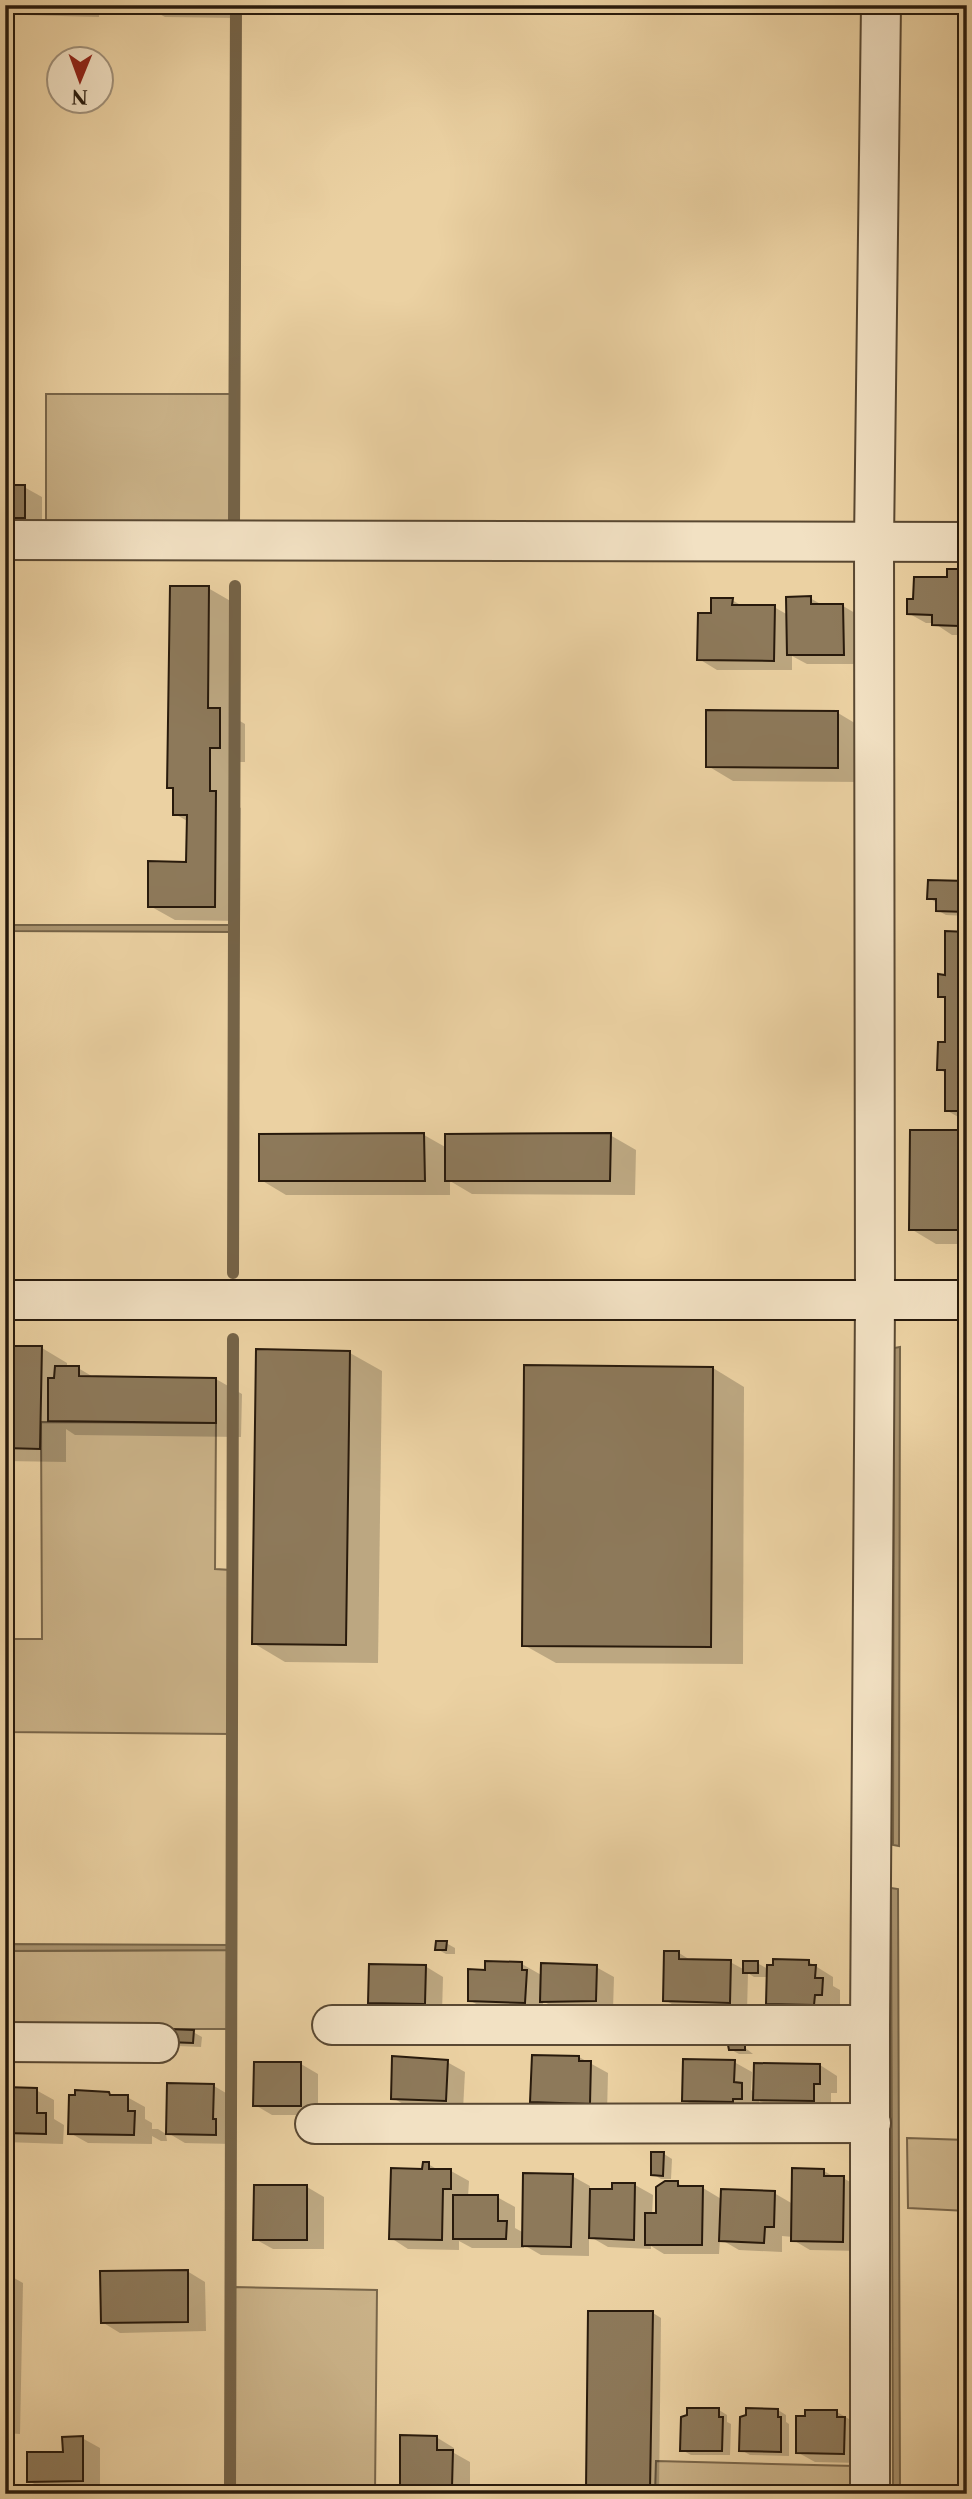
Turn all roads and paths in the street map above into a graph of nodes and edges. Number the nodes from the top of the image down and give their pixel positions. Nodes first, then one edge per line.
1 (881, 5) edge
2 (5, 540) edge
3 (874, 541) junction
4 (967, 542) edge
5 (5, 1300) edge
6 (967, 1300) edge
7 (875, 1301) junction
8 (332, 2025) dead end
9 (870, 2025) junction
10 (5, 2042) edge
11 (159, 2043) dead end
12 (871, 2123) junction
13 (315, 2124) dead end
14 (870, 2494) edge

1 - 3 street
2 - 3 street
3 - 4 street
3 - 7 street
5 - 7 street
6 - 7 street
7 - 9 street
8 - 9 street
9 - 12 street
10 - 11 street
12 - 13 street
12 - 14 street

